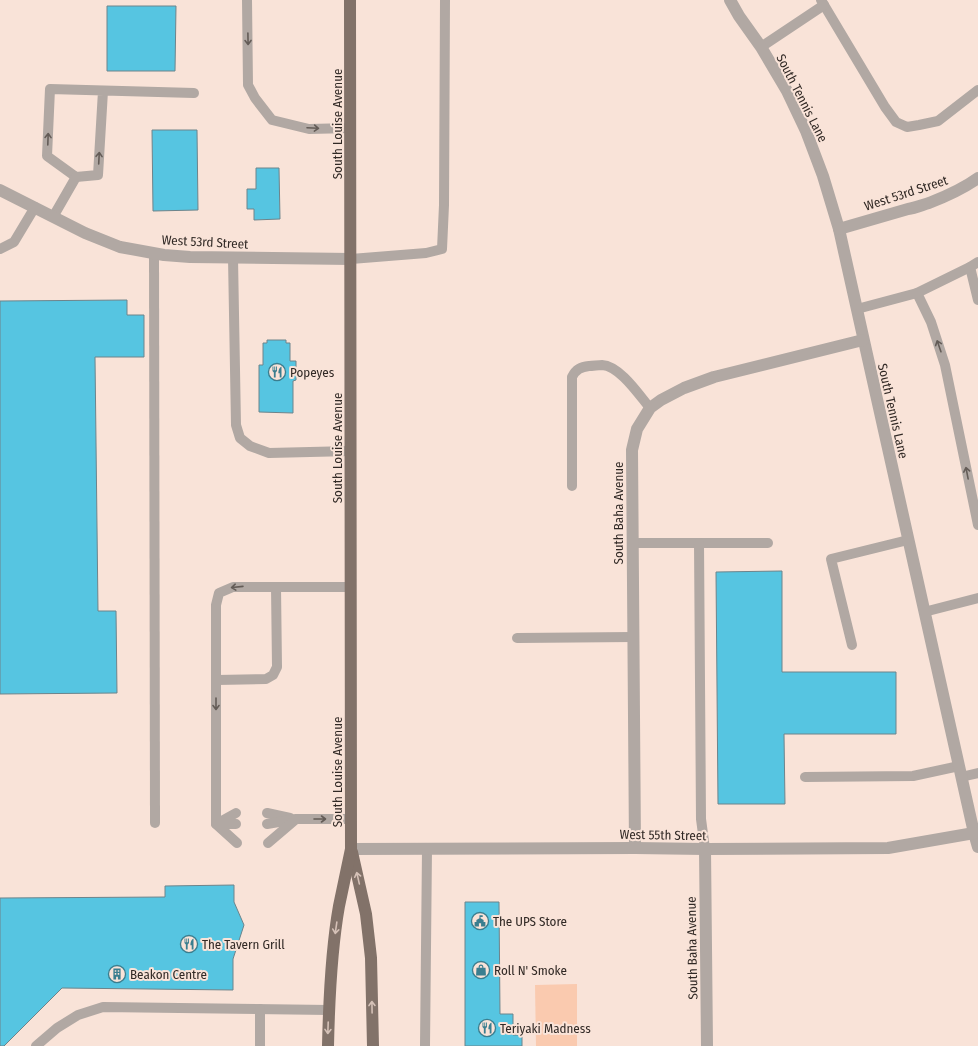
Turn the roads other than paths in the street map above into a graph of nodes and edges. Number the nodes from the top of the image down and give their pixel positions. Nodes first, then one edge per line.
1 (247, 0) edge
2 (350, 0) edge
3 (445, 0) edge
4 (730, 0) edge
5 (823, 3) edge
6 (760, 47) junction
7 (978, 90) edge
8 (103, 91) junction
9 (194, 93) dead end
10 (351, 128) junction
11 (76, 177) junction
12 (978, 178) edge
13 (0, 190) edge
14 (34, 207) junction
15 (53, 217) junction
16 (839, 229) junction
17 (0, 249) edge
18 (154, 253) junction
19 (232, 258) junction
20 (351, 259) junction
21 (974, 265) edge
22 (917, 293) junction
23 (978, 300) edge
24 (857, 309) junction
25 (863, 340) junction
26 (650, 408) junction
27 (351, 451) junction
28 (572, 486) dead end
29 (978, 525) edge
30 (908, 540) junction
31 (632, 543) junction
32 (699, 543) junction
33 (768, 543) dead end
34 (276, 587) junction
35 (351, 587) junction
36 (978, 598) edge
37 (924, 612) junction
38 (633, 637) junction
39 (516, 638) dead end
40 (852, 645) dead end
41 (217, 680) junction
42 (960, 772) junction
43 (978, 773) edge
44 (805, 777) dead end
45 (236, 813) dead end
46 (267, 813) dead end
47 (296, 819) junction
48 (351, 819) junction
49 (155, 823) dead end
50 (216, 824) junction
51 (974, 833) junction
52 (978, 847) edge
53 (427, 848) junction
54 (635, 848) junction
55 (351, 849) junction
56 (705, 849) junction
57 (260, 1009) junction
58 (329, 1010) junction
59 (36, 1046) edge
60 (260, 1046) edge
61 (328, 1046) edge
62 (372, 1046) edge
63 (425, 1046) edge
64 (707, 1046) edge

1 -> 10 lane
2 - 10 main road, South Louise Avenue
3 - 20 lane
4 - 6 street, South Tennis Lane
5 - 6 lane
5 - 7 lane
6 - 16 street, South Tennis Lane
8 - 9 lane
11 -> 8 lane
11 -> 8 lane
10 - 20 main road, South Louise Avenue
11 - 15 lane
12 - 16 street, West 53rd Street
13 - 14 street, West 53rd Street
14 - 15 street, West 53rd Street
14 - 17 lane
15 - 18 street, West 53rd Street
16 - 24 street, South Tennis Lane
18 - 19 street, West 53rd Street
18 - 49 lane
19 - 20 street, West 53rd Street
19 - 27 lane
20 - 27 main road, South Louise Avenue
21 - 22 lane
21 - 23 lane
22 - 24 lane
29 -> 22 lane
24 - 25 street, South Tennis Lane
25 - 26 street, South Baha Avenue
25 - 30 street, South Tennis Lane
26 - 28 lane
26 - 31 street, South Baha Avenue
27 - 35 main road, South Louise Avenue
30 - 37 street, South Tennis Lane
30 - 40 lane
31 - 32 lane
31 - 38 street, South Baha Avenue
32 - 33 lane
32 - 56 lane
34 - 35 lane
34 -> 41 lane
34 - 41 lane
35 - 48 main road, South Louise Avenue
36 - 37 lane
37 - 42 street, South Tennis Lane
38 - 39 lane
38 - 54 street, South Baha Avenue
41 -> 50 lane
42 - 43 lane
42 - 44 lane
42 - 51 street, South Tennis Lane
45 - 50 lane
46 - 47 lane
47 - 47 lane
47 -> 48 lane
48 - 55 main road, South Louise Avenue
50 - 50 lane
51 - 52 street, South Tennis Lane
51 - 56 street, West 55th Street
53 - 54 street, West 55th Street
53 - 55 street, West 55th Street
53 - 63 lane
54 - 56 street, West 55th Street
55 -> 58 main road, South Louise Avenue
62 -> 55 main road, South Louise Avenue
56 - 64 street, South Baha Avenue
57 - 58 lane
57 - 59 lane
57 - 60 lane
58 -> 61 main road, South Louise Avenue

